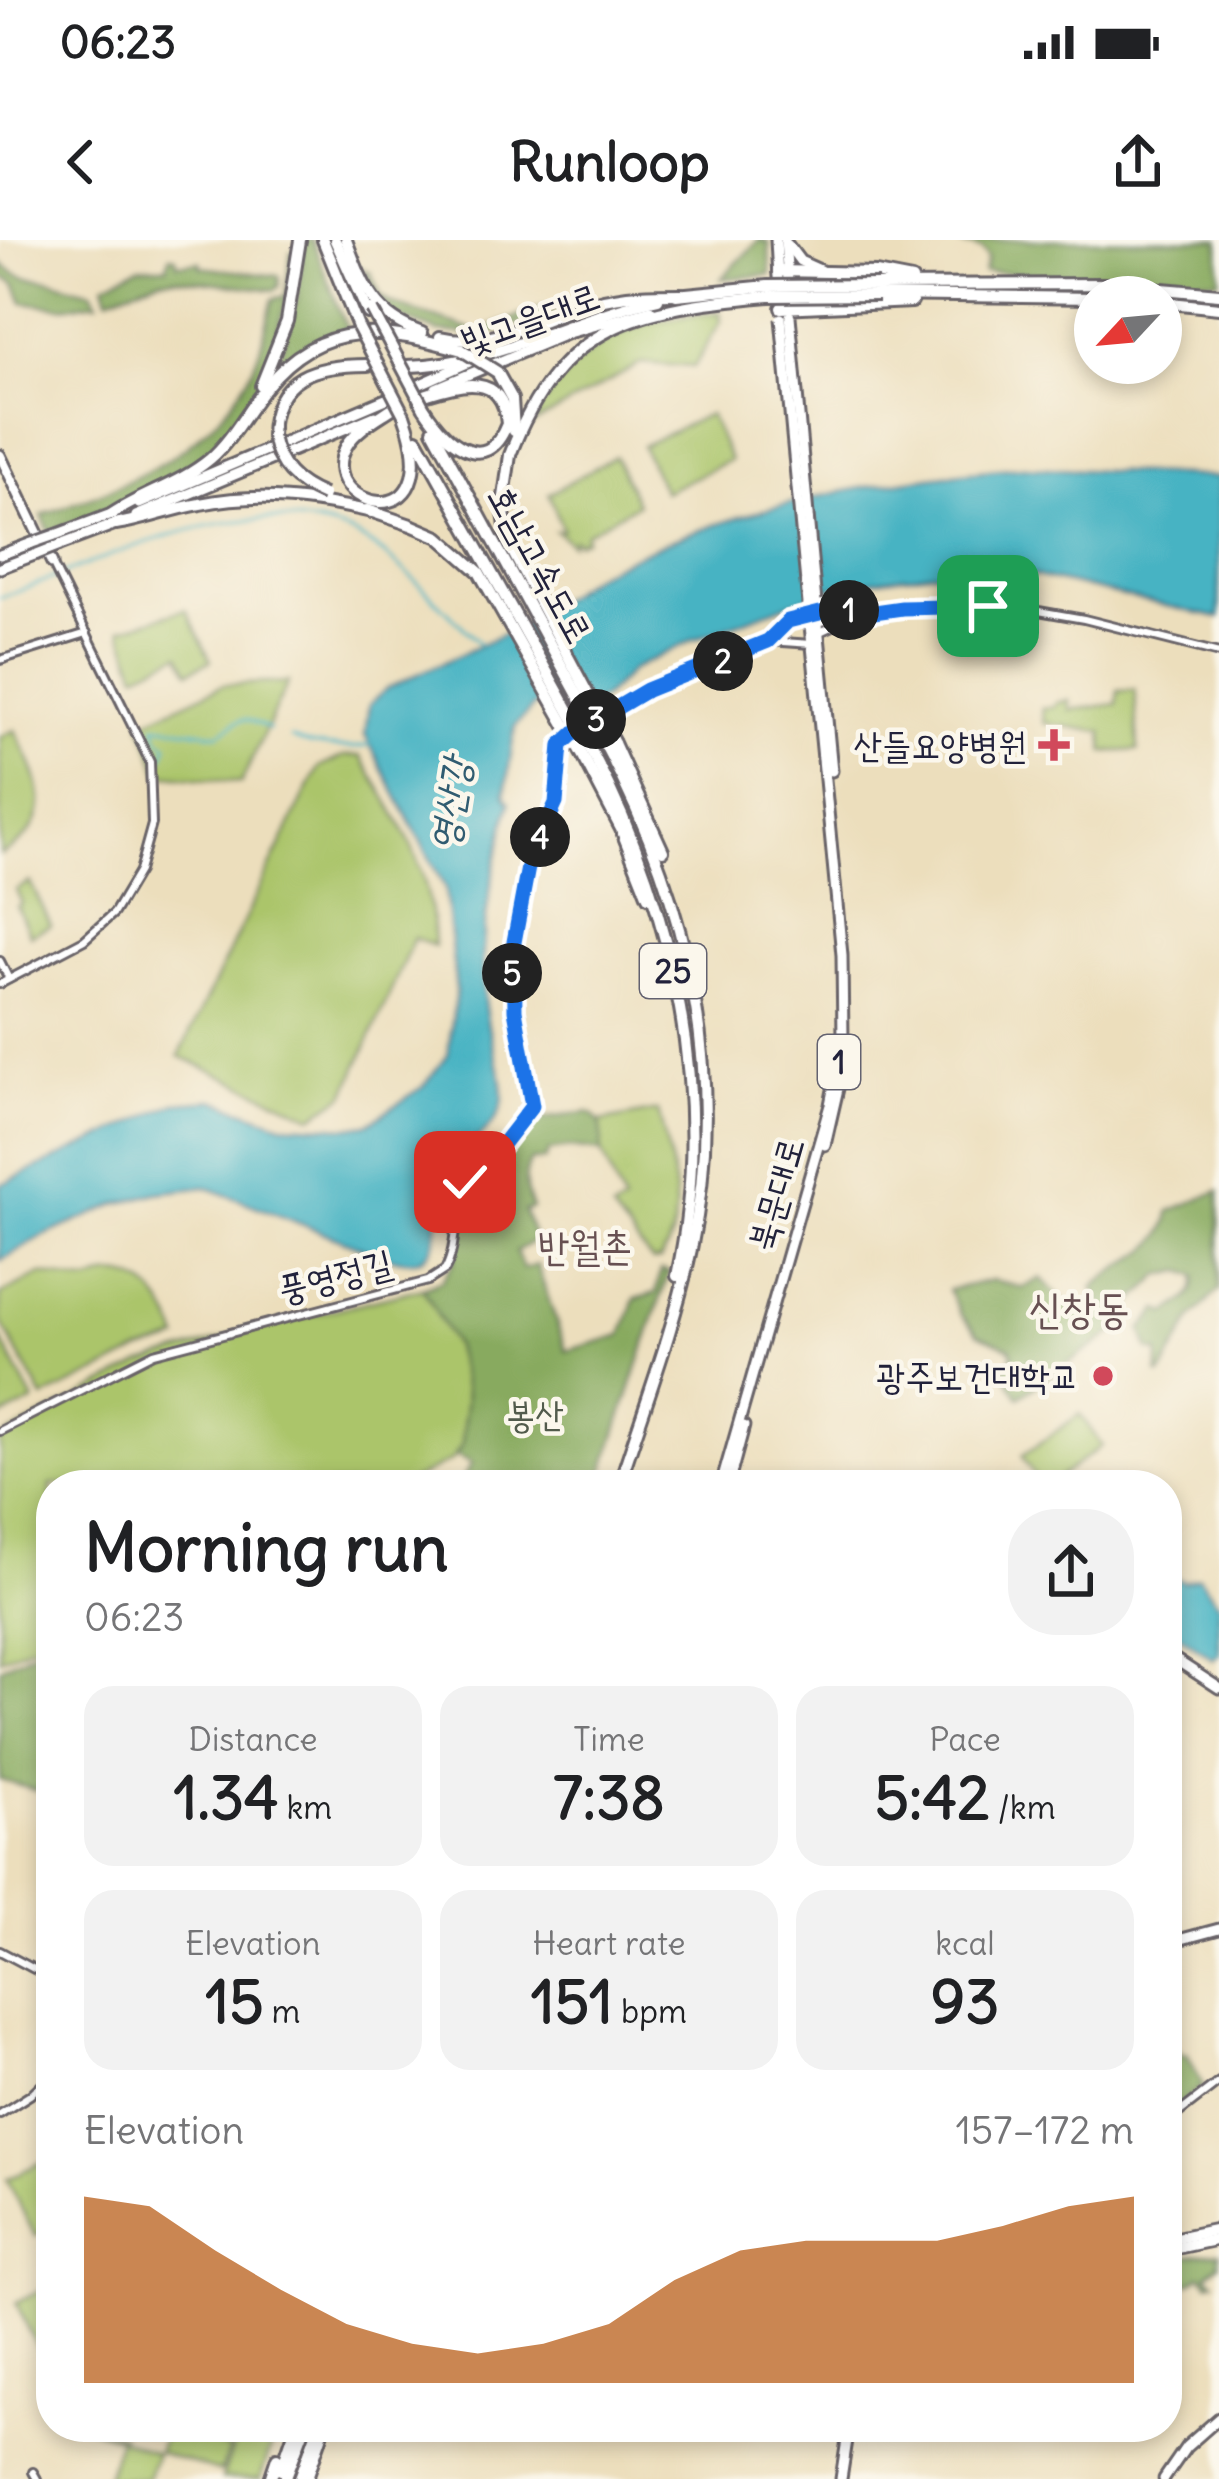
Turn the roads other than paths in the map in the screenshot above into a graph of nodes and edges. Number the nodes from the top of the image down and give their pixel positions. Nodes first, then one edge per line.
1 (300, 240) edge
2 (322, 240) edge
3 (340, 240) edge
4 (776, 240) edge
5 (786, 240) edge
6 (820, 270) junction
7 (783, 271) junction
8 (969, 292) junction
9 (1074, 297) edge
10 (682, 299) junction
11 (1182, 303) edge
12 (1218, 305) edge
13 (786, 312) junction
14 (499, 349) junction
15 (368, 365) dead end
16 (406, 366) dead end
17 (420, 399) junction
18 (388, 404) joint
19 (246, 414) junction
20 (404, 415) junction
21 (0, 455) edge
22 (510, 455) junction
23 (372, 512) junction
24 (114, 519) junction
25 (35, 549) junction
26 (0, 555) edge
27 (52, 563) joint
28 (0, 568) edge
29 (860, 614) junction
30 (816, 628) junction
31 (87, 633) junction
32 (768, 641) junction
33 (812, 644) junction
34 (1219, 653) edge
35 (0, 660) edge
36 (610, 745) junction
37 (588, 756) junction
38 (0, 961) edge
39 (9, 979) junction
40 (0, 984) edge
41 (688, 1245) junction
42 (0, 1431) edge
43 (620, 1470) edge
44 (728, 1470) edge
45 (728, 1470) edge
46 (1182, 1664) edge
47 (1219, 1688) edge
48 (1219, 1929) edge
49 (1182, 1939) edge
50 (0, 1951) edge
51 (36, 1970) edge
52 (1219, 2082) edge
53 (36, 2089) edge
54 (1182, 2110) edge
55 (0, 2114) edge
56 (1219, 2227) edge
57 (1182, 2241) edge
58 (1189, 2242) junction
59 (1219, 2242) edge
60 (1182, 2245) edge
61 (1219, 2418) edge
62 (288, 2442) edge
63 (297, 2442) edge
64 (316, 2442) edge
65 (847, 2442) edge
66 (278, 2479) edge
67 (303, 2479) edge
68 (841, 2479) edge
69 (1164, 2479) edge

1 - 19 highway
2 - 20 highway, 호남고속도로 / 25, bridge
3 - 10 highway
3 - 17 highway, 호남고속도로 / 25, bridge
4 - 7 main road, 1
5 - 6 main road
5 - 7 main road, 1
6 - 7 highway
6 - 8 highway
7 - 13 main road, 1
8 - 9 highway, 빛고을대로
8 - 10 highway, 빛고을대로, bridge
8 - 12 highway, 빛고을대로
8 - 13 highway
10 - 14 highway, 빛고을대로
10 - 17 main road, 빛고을대로
10 - 22 highway
11 - 12 highway, 빛고을대로
13 - 30 main road, 1, bridge
14 - 16 highway
14 - 17 main road, 빛고을대로
15 - 23 highway, bridge
17 - 17 highway
17 - 36 highway, 호남고속도로 / 25, bridge
18 - 20 highway
18 - 24 main road
19 - 22 highway, bridge
19 - 24 highway
20 - 37 highway, 호남고속도로 / 25, bridge
21 - 27 main road
22 - 36 highway, bridge
23 - 24 highway
23 - 37 highway, bridge
24 - 25 main road, bridge
25 - 26 main road
25 - 28 main road
27 - 31 street
29 - 30 street
29 - 32 street, 풍영정길
29 - 34 street, 풍영정길
30 - 33 main road, 북문대로 / 1
30 - 44 main road, 북문대로 / 1
31 - 35 street
31 - 39 street
32 - 33 street
32 - 42 street, 풍영정길
33 - 45 main road, 북문대로 / 1
36 - 41 highway, 호남고속도로 / 25
37 - 41 highway, 호남고속도로 / 25
38 - 39 street
39 - 40 street
41 - 43 highway, 호남고속도로 / 25
46 - 47 main road
48 - 49 main road
50 - 51 street
52 - 54 street
53 - 55 street
56 - 58 highway
57 - 58 highway
58 - 59 highway
58 - 60 highway
61 - 69 main road
62 - 66 highway
63 - 66 highway
64 - 67 main road
65 - 68 main road

